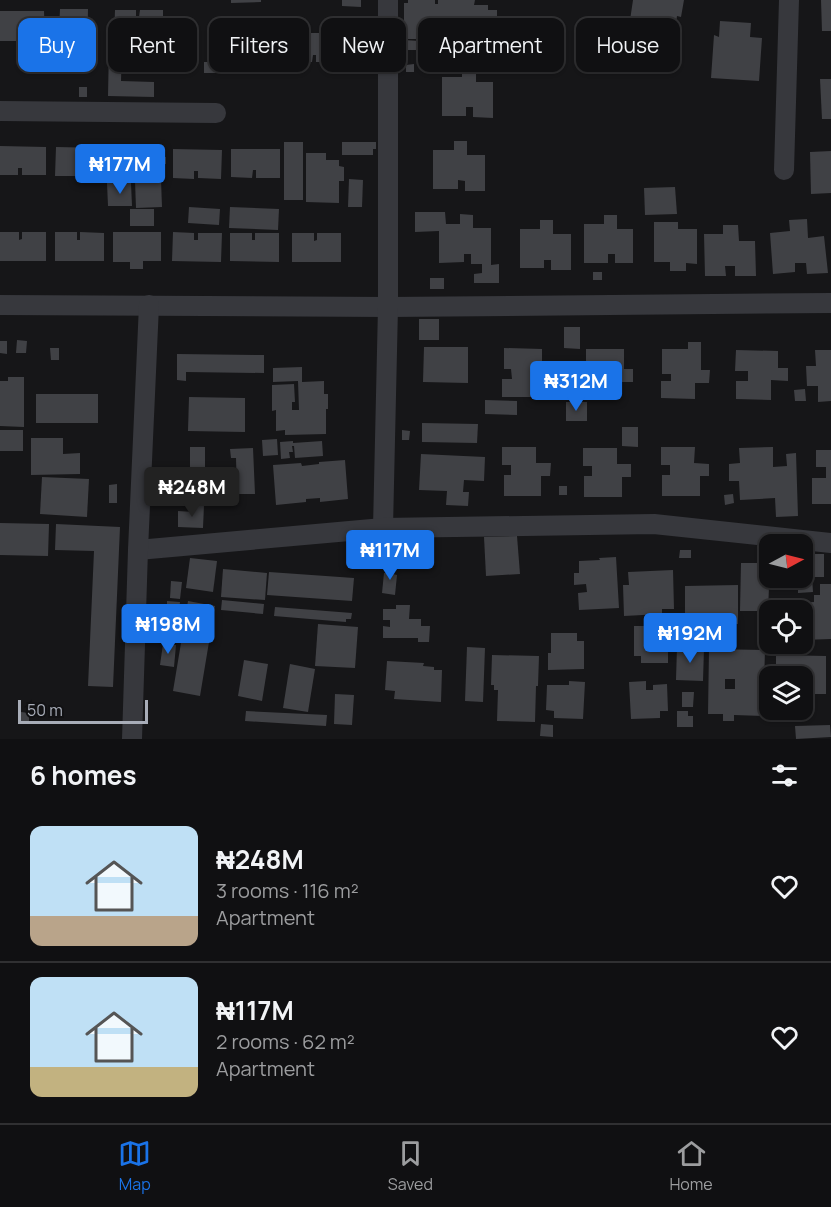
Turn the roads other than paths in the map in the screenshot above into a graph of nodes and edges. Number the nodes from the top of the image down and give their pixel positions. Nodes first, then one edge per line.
1 (388, 0) edge
2 (789, 0) edge
3 (0, 111) edge
4 (216, 113) dead end
5 (784, 170) dead end
6 (831, 303) edge
7 (0, 305) edge
8 (149, 305) junction
9 (388, 307) junction
10 (383, 528) junction
11 (831, 543) edge
12 (138, 550) junction
13 (132, 739) edge

1 - 9 street
2 - 5 street
3 - 4 street
6 - 9 street
7 - 8 street
8 - 9 street
8 - 12 street
9 - 10 street
10 - 11 street
10 - 12 street
12 - 13 street

